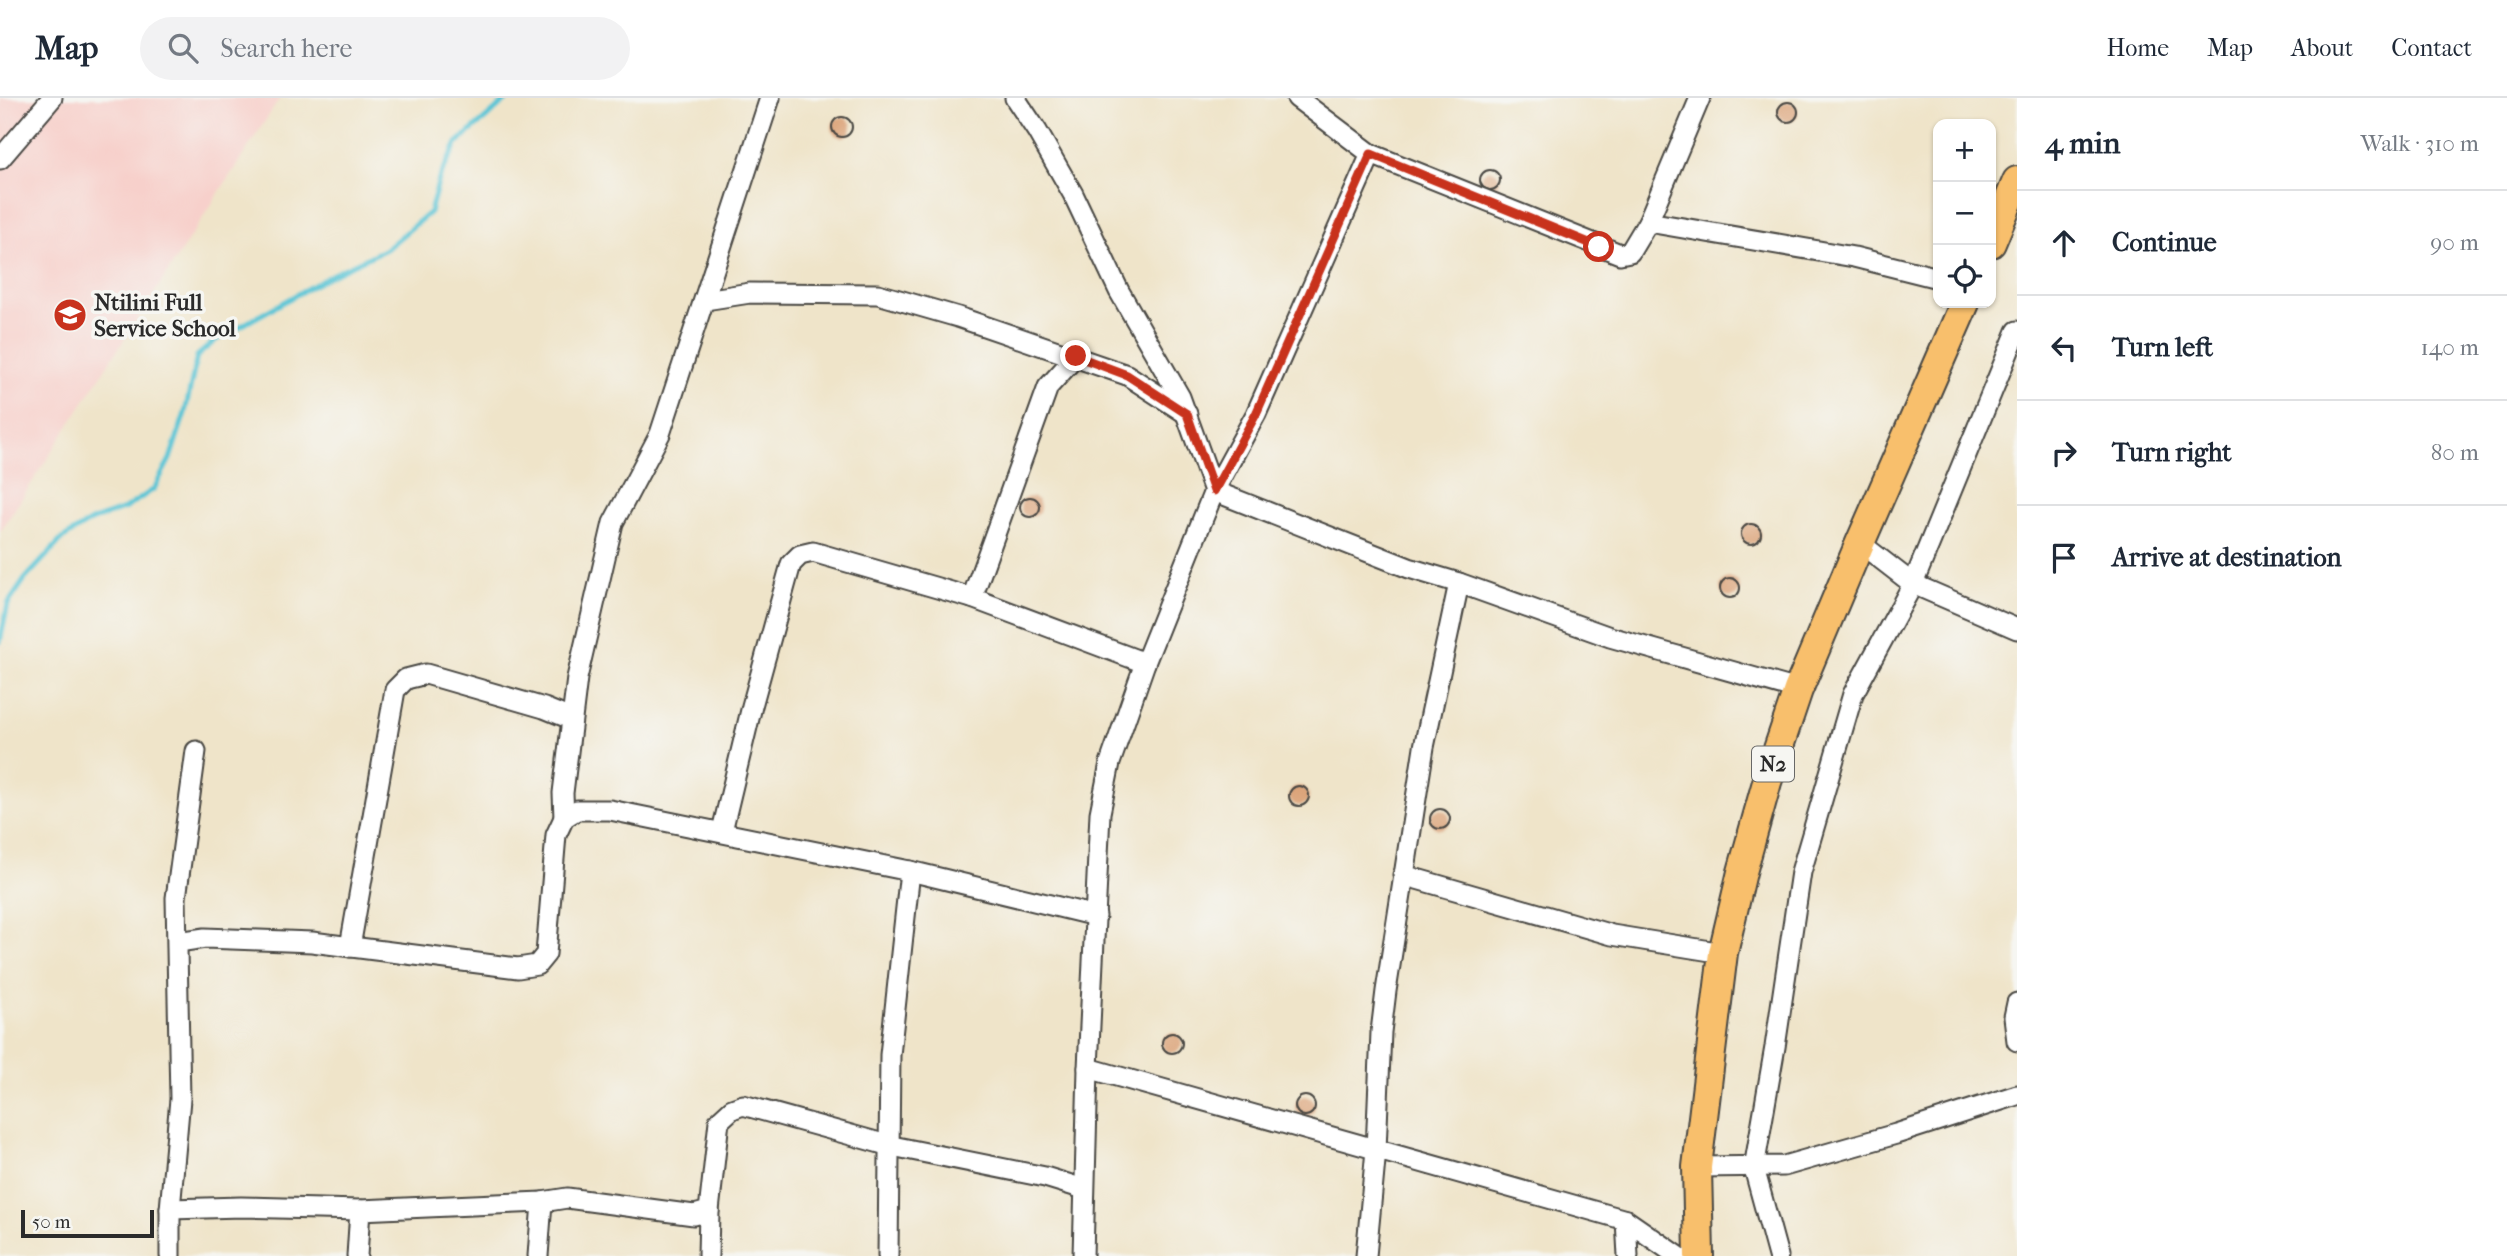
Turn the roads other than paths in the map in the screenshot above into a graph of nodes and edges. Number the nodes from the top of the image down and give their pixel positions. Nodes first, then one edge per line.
1 (52, 98) edge
2 (770, 98) edge
3 (1015, 98) edge
4 (1297, 98) edge
5 (1700, 98) edge
6 (1371, 154) junction
7 (0, 159) edge
8 (2017, 181) edge
9 (1648, 222) junction
10 (1996, 231) edge
11 (1933, 277) edge
12 (705, 300) junction
13 (1963, 308) edge
14 (2017, 331) edge
15 (1076, 356) junction
16 (1187, 414) junction
17 (1214, 491) junction
18 (1860, 543) junction
19 (1459, 583) junction
20 (1913, 584) junction
21 (972, 598) junction
22 (2017, 629) edge
23 (1146, 663) junction
24 (1798, 690) junction
25 (571, 719) junction
26 (196, 751) dead end
27 (564, 818) junction
28 (722, 831) junction
29 (910, 870) junction
30 (1403, 875) junction
31 (1096, 916) junction
32 (178, 942) junction
33 (350, 947) junction
34 (1723, 953) junction
35 (2017, 1003) edge
36 (2017, 1041) edge
37 (1088, 1068) junction
38 (2017, 1095) edge
39 (887, 1145) junction
40 (1376, 1150) junction
41 (1697, 1167) junction
42 (1754, 1168) junction
43 (1084, 1189) junction
44 (542, 1202) junction
45 (170, 1209) junction
46 (360, 1210) junction
47 (709, 1211) junction
48 (1626, 1220) junction
49 (170, 1256) edge
50 (356, 1256) edge
51 (538, 1256) edge
52 (708, 1256) edge
53 (888, 1256) edge
54 (1083, 1256) edge
55 (1366, 1256) edge
56 (1628, 1256) edge
57 (1678, 1256) edge
58 (1699, 1256) edge
59 (1778, 1256) edge

1 - 7 street
2 - 12 street
3 - 16 street
4 - 6 street
5 - 9 street
6 - 9 street
6 - 17 street
8 - 10 highway
9 - 11 street
12 - 15 street
12 - 25 street
13 - 18 highway, N2
14 - 20 street
15 - 16 street
15 - 21 street
16 - 17 street
17 - 19 street
17 - 23 street
18 - 20 street
18 - 24 highway, N2
19 - 24 street
19 - 30 street
20 - 22 street
20 - 42 street
21 - 23 street
21 - 28 street
23 - 31 street
24 - 34 highway, N2
25 - 27 street
25 - 33 street
26 - 32 street
27 - 28 street
27 - 33 street
28 - 29 street
29 - 31 street
29 - 39 street
30 - 34 street
30 - 40 street
31 - 37 street
32 - 33 street
32 - 45 street
34 - 41 highway, N2
35 - 36 street
37 - 40 street
37 - 43 street
38 - 42 street
39 - 43 street
39 - 47 street
39 - 53 street
40 - 48 street
40 - 55 street
41 - 42 street
41 - 58 highway, N2
42 - 59 street
43 - 54 street
44 - 46 street
44 - 47 street
44 - 51 street
45 - 46 street
45 - 49 street
46 - 50 street
47 - 52 street
48 - 56 street
48 - 57 street

